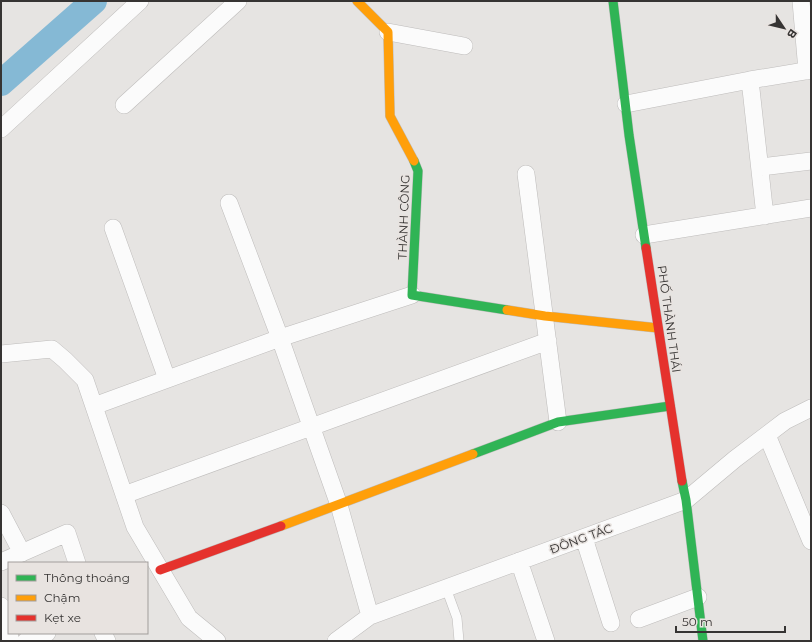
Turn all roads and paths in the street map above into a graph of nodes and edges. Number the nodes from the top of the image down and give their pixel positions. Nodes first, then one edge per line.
1 (140, 1) edge
2 (238, 1) edge
3 (357, 1) edge
4 (613, 1) edge
5 (801, 1) edge
6 (388, 32) junction
7 (464, 46) dead end
8 (809, 71) edge
9 (750, 80) junction
10 (626, 104) junction
11 (124, 105) dead end
12 (1, 129) edge
13 (811, 161) edge
14 (761, 167) junction
15 (526, 174) dead end
16 (229, 203) dead end
17 (811, 208) edge
18 (765, 216) junction
19 (113, 228) dead end
20 (644, 235) junction
21 (412, 295) junction
22 (545, 316) junction
23 (658, 328) junction
24 (280, 338) junction
25 (548, 341) junction
26 (1, 354) edge
27 (167, 379) junction
28 (94, 406) junction
29 (670, 406) junction
30 (811, 408) edge
31 (558, 422) junction
32 (311, 427) junction
33 (767, 435) junction
34 (124, 495) junction
35 (686, 500) junction
36 (339, 505) junction
37 (1, 513) edge
38 (584, 538) junction
39 (811, 541) edge
40 (22, 553) junction
41 (520, 561) junction
42 (1, 562) edge
43 (77, 562) edge
44 (160, 570) junction
45 (446, 588) junction
46 (698, 598) junction
47 (1, 606) edge
48 (370, 616) junction
49 (639, 619) dead end
50 (611, 623) dead end
51 (8, 630) edge
52 (44, 634) edge
53 (26, 641) edge
54 (217, 641) edge
55 (336, 641) edge
56 (459, 641) edge
57 (546, 641) edge
58 (704, 641) edge

1 - 12 street
2 - 11 street
3 - 6 street
4 - 10 street, PHỐ THÀNH THÁI
5 - 8 street
6 - 7 street
6 - 21 street, THÀNH CÔNG
8 - 9 street
9 - 10 street
9 - 14 street
10 - 20 street, PHỐ THÀNH THÁI
13 - 14 street
14 - 18 street
15 - 22 street
16 - 24 street
17 - 18 street
18 - 20 street
19 - 27 street
20 - 23 street, PHỐ THÀNH THÁI
21 - 22 street
21 - 24 street
22 - 23 street
22 - 25 street
23 - 29 street, PHỐ THÀNH THÁI
24 - 27 street
24 - 32 street
25 - 31 street
25 - 32 street
26 - 28 street
27 - 28 street
28 - 34 street
29 - 31 street
29 - 35 street, PHỐ THÀNH THÁI
30 - 33 street, ĐÔNG TÁC
31 - 36 street
32 - 34 street
32 - 36 street
33 - 35 street, ĐÔNG TÁC
33 - 39 street
34 - 44 street
35 - 38 street, ĐÔNG TÁC
35 - 46 street, PHỐ THÀNH THÁI
36 - 44 street
36 - 48 street
37 - 40 street
38 - 41 street, ĐÔNG TÁC
38 - 50 street
40 - 42 street
40 - 43 street
41 - 45 street, ĐÔNG TÁC
41 - 57 street
44 - 54 street
45 - 48 street, ĐÔNG TÁC
45 - 56 lane
46 - 49 street
46 - 58 street, PHỐ THÀNH THÁI
47 - 51 street
48 - 55 street, ĐÔNG TÁC
52 - 53 street

